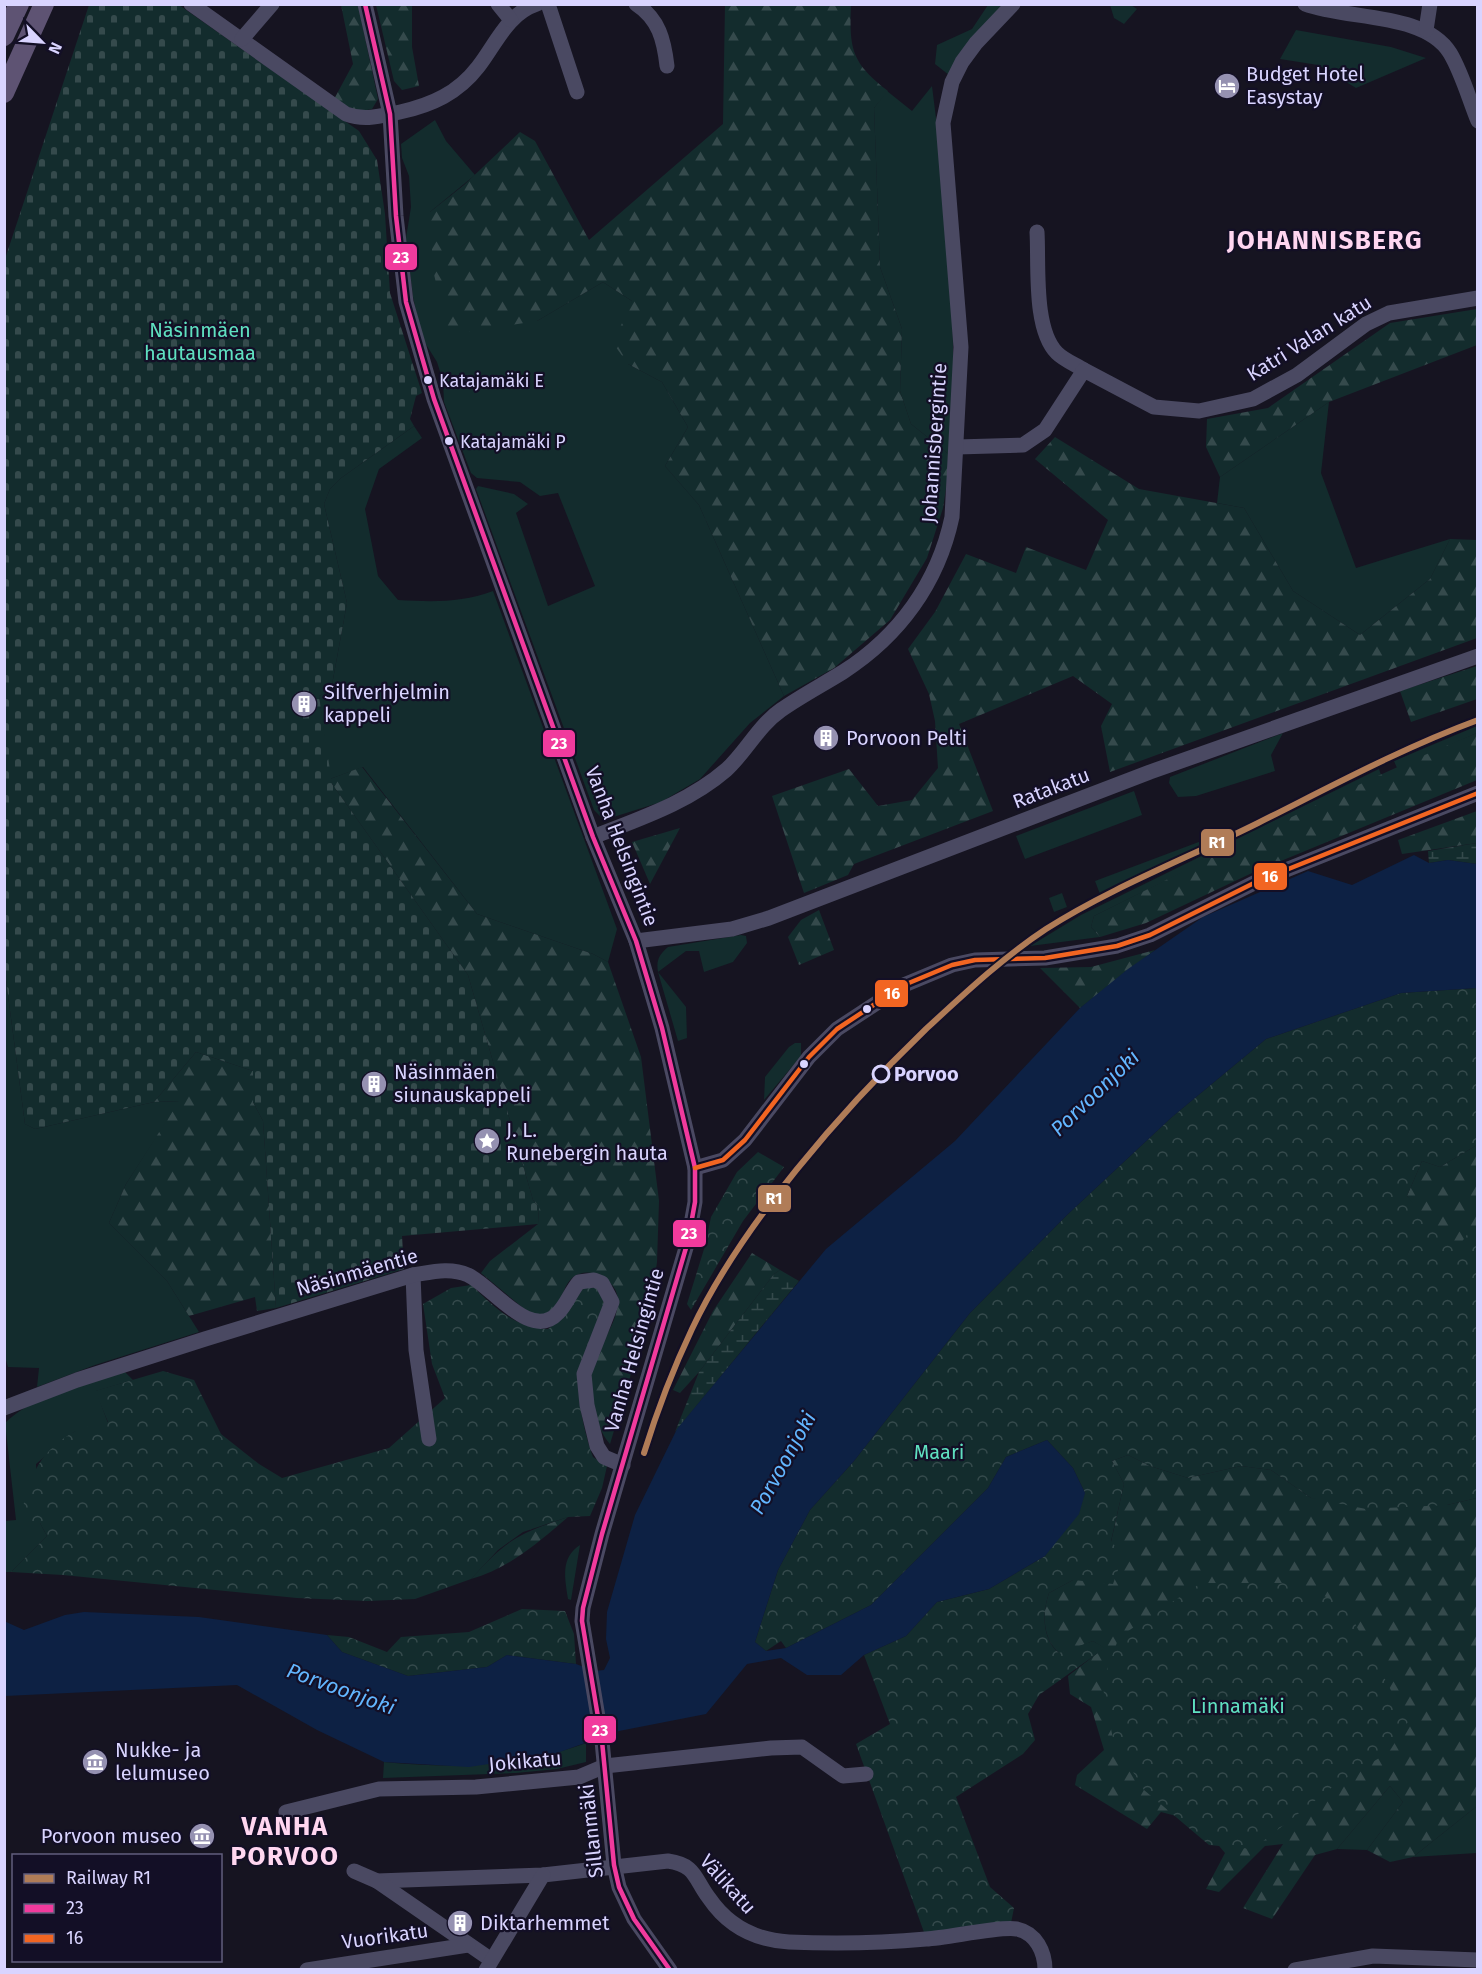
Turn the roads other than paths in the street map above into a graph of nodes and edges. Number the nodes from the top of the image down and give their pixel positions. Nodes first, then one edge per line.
1 (19, 4) edge
2 (44, 4) edge
3 (191, 4) edge
4 (272, 4) edge
5 (365, 4) edge
6 (498, 4) edge
7 (537, 4) edge
8 (548, 4) edge
9 (636, 4) edge
10 (1013, 4) edge
11 (1305, 4) edge
12 (1430, 4) edge
13 (511, 20) junction
14 (1426, 30) junction
15 (4, 36) edge
16 (242, 39) junction
17 (667, 66) dead end
18 (4, 93) edge
19 (577, 93) dead end
20 (390, 114) junction
21 (1478, 121) edge
22 (1037, 232) dead end
23 (1478, 298) edge
24 (1084, 370) junction
25 (957, 447) junction
26 (1478, 656) edge
27 (1478, 793) edge
28 (593, 837) junction
29 (636, 941) junction
30 (695, 1168) junction
31 (413, 1275) junction
32 (4, 1408) edge
33 (429, 1439) dead end
34 (623, 1465) junction
35 (602, 1534) joint
36 (605, 1766) junction
37 (866, 1774) dead end
38 (286, 1812) dead end
39 (614, 1865) junction
40 (354, 1871) dead end
41 (543, 1875) junction
42 (377, 1881) junction
43 (468, 1945) junction
44 (1478, 1960) edge
45 (488, 1964) edge
46 (307, 1970) edge
47 (670, 1970) edge
48 (1045, 1970) edge
49 (1295, 1970) edge

1 - 15 main road
2 - 18 main road
3 - 16 street
4 - 16 street
5 - 20 street, Vanha Helsingintie
6 - 13 street
7 - 13 street
8 - 19 street
9 - 17 street
10 - 25 street, Johannisbergintie
11 - 14 street
12 - 14 street
13 - 20 street
14 - 21 street
16 - 20 street
20 - 28 street, Vanha Helsingintie
22 - 24 street, Katri Valan katu
23 - 24 street, Katri Valan katu
24 - 25 street
25 - 28 street, Johannisbergintie
26 - 29 street, Ratakatu
27 - 30 street
28 - 29 street, Vanha Helsingintie
29 - 30 street, Vanha Helsingintie
30 - 34 street, Vanha Helsingintie
31 - 32 street, Näsinmäentie
31 - 33 street
31 - 34 street, Näsinmäentie
34 - 35 street, Vanha Helsingintie
35 - 36 street, Sillanmäki
36 - 37 street, Jokikatu
36 - 38 street, Jokikatu
36 - 39 street, Sillanmäki
39 - 41 street, Välikatu
39 - 47 street, Sillanmäki
39 - 48 street, Välikatu
40 - 42 street, Välikatu
41 - 42 street, Välikatu
41 - 45 street
42 - 43 street
43 - 45 street
43 - 46 street, Vuorikatu
44 - 49 street

